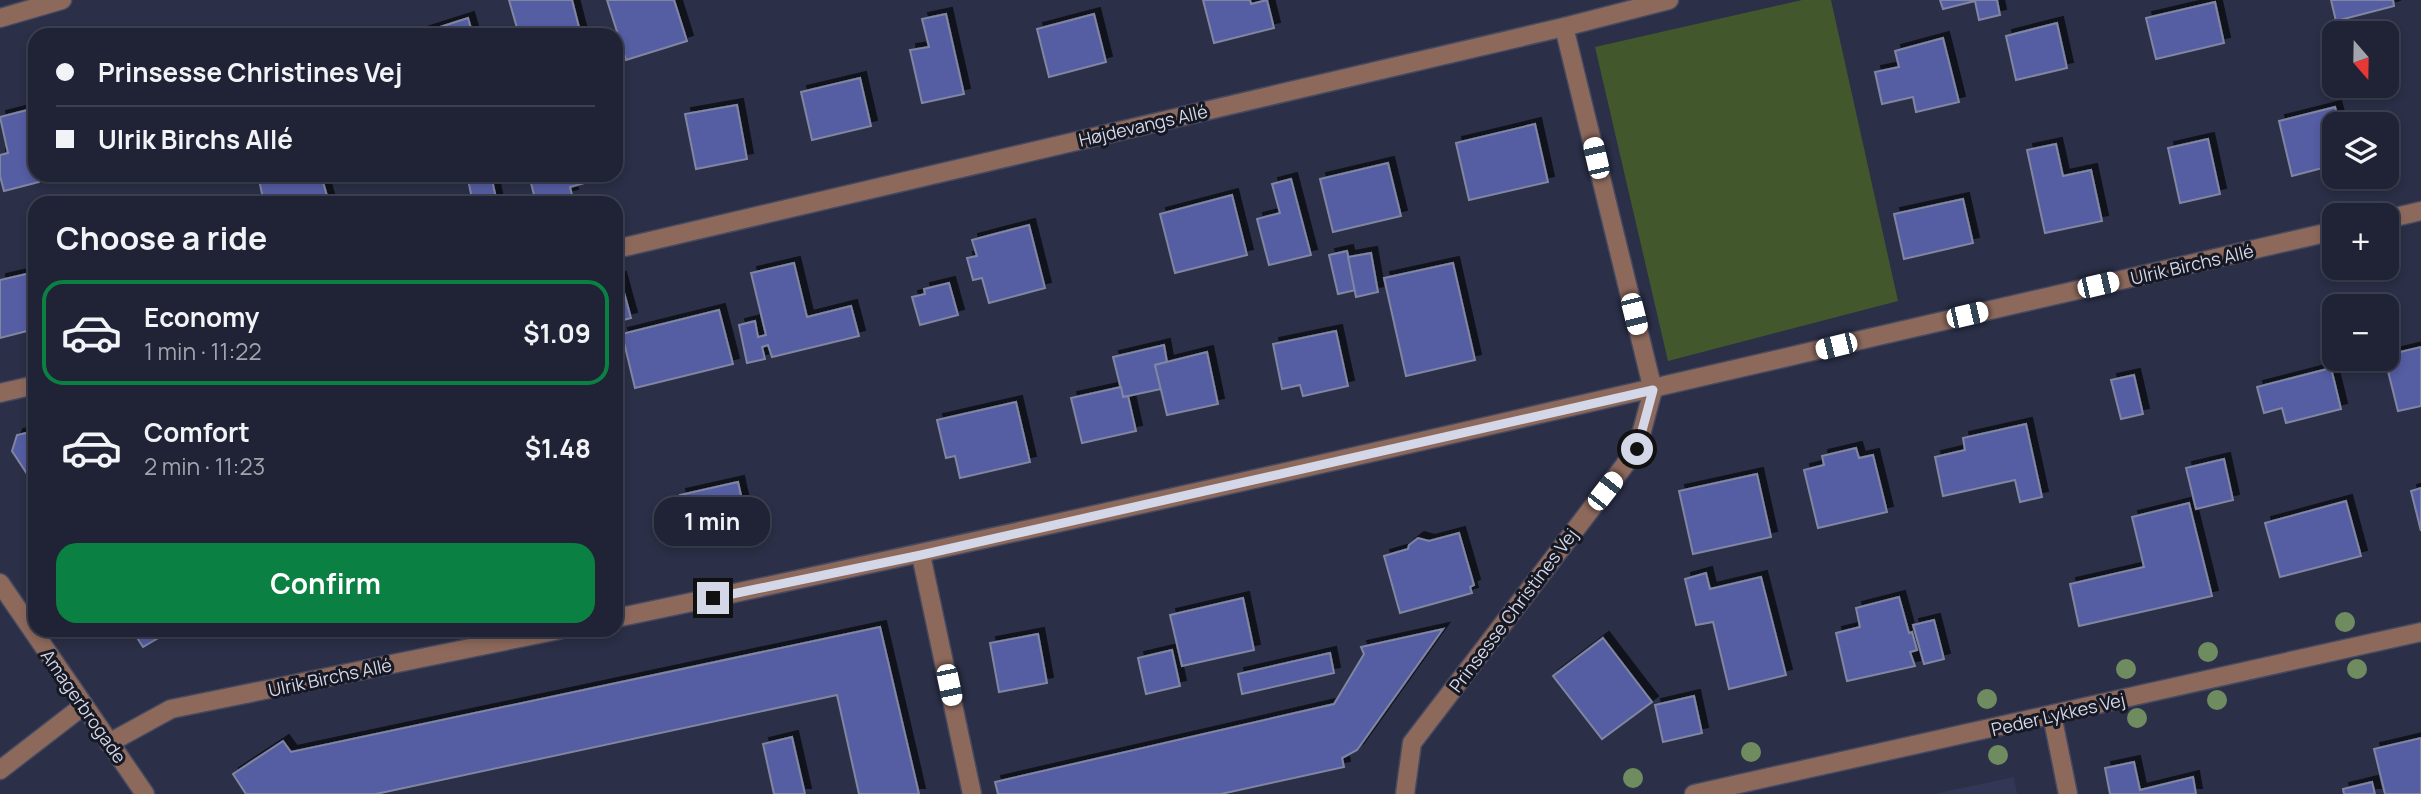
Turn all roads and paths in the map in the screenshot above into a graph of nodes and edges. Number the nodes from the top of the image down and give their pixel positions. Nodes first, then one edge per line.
1 (62, 0) edge
2 (1669, 0) edge
3 (0, 18) edge
4 (1564, 27) junction
5 (2421, 211) edge
6 (2399, 216) edge
7 (2322, 234) edge
8 (623, 247) edge
9 (28, 387) edge
10 (1653, 390) junction
11 (0, 393) edge
12 (921, 555) junction
13 (0, 583) edge
14 (623, 617) edge
15 (28, 624) edge
16 (2421, 632) edge
17 (36, 637) edge
18 (525, 637) edge
19 (83, 706) junction
20 (2052, 715) junction
21 (109, 743) junction
22 (0, 770) edge
23 (145, 794) edge
24 (972, 794) edge
25 (1405, 794) edge
26 (1694, 794) edge
27 (2068, 794) edge

1 - 3 street
2 - 4 street, Højdevangs Allé
4 - 8 street, Højdevangs Allé
4 - 10 street, Prinsesse Christines Vej
5 - 6 street
7 - 10 street, Ulrik Birchs Allé
9 - 11 street
10 - 12 street, Ulrik Birchs Allé
10 - 25 street, Prinsesse Christines Vej
12 - 14 street, Ulrik Birchs Allé
12 - 24 street
13 - 15 street, Amagerbrogade
16 - 20 street, Peder Lykkes Vej
17 - 19 street, Amagerbrogade
18 - 21 street, Ulrik Birchs Allé
19 - 21 street, Amagerbrogade
19 - 22 street
20 - 26 street, Peder Lykkes Vej
20 - 27 street
21 - 23 street, Amagerbrogade

